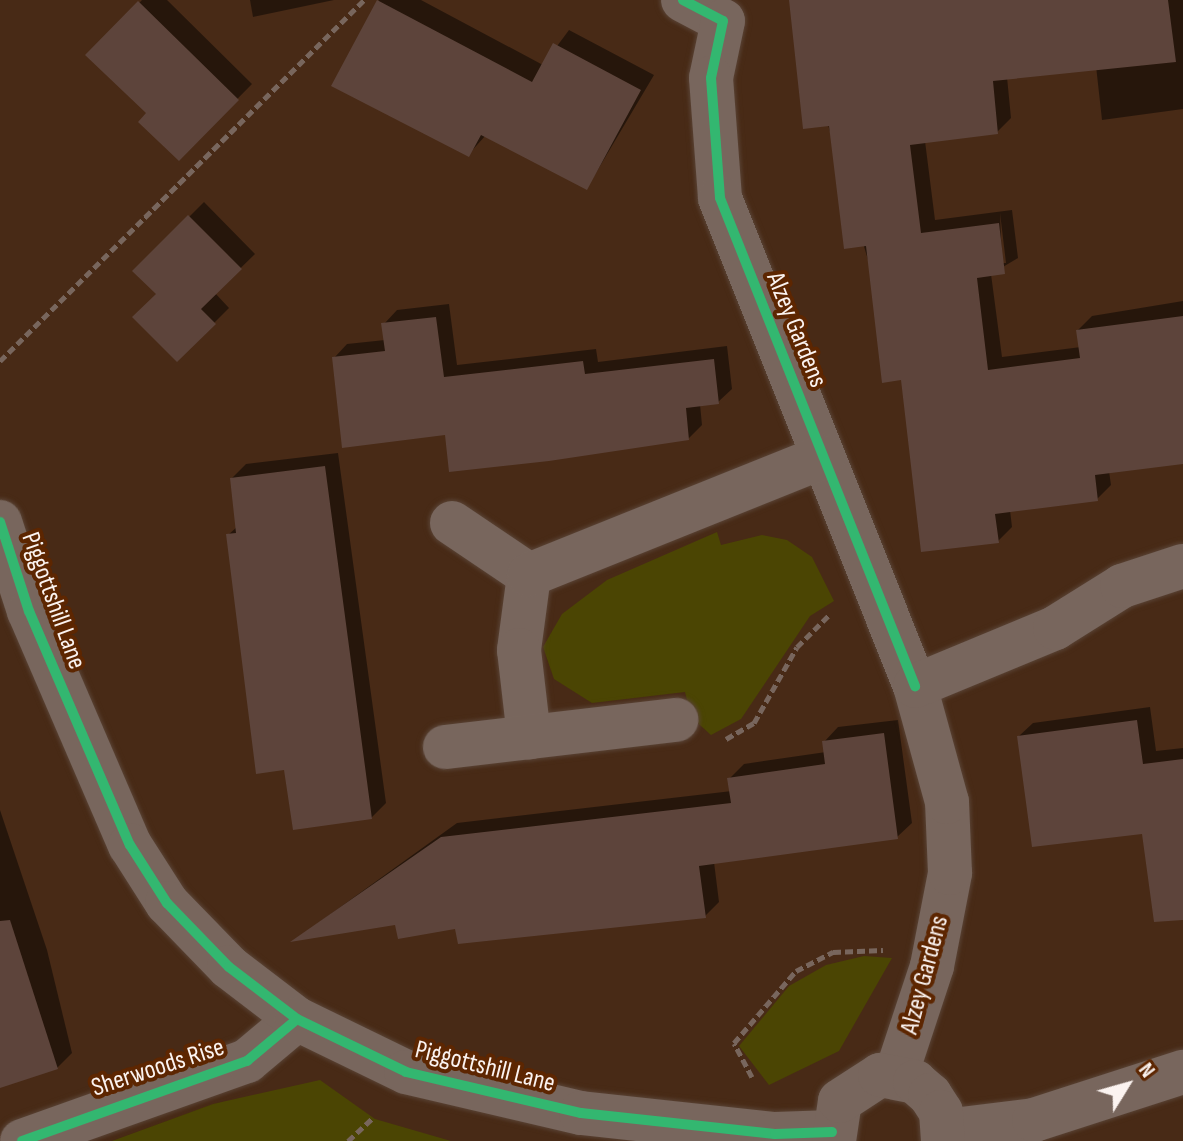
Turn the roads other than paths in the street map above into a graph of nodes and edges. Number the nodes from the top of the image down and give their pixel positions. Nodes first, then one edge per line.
1 (683, 0) edge
2 (727, 10) edge
3 (823, 457) junction
4 (0, 522) edge
5 (452, 523) dead end
6 (1183, 566) edge
7 (529, 575) junction
8 (915, 686) junction
9 (676, 720) road end
10 (529, 737) junction
11 (445, 747) dead end
12 (297, 1019) junction
13 (1183, 1072) edge
14 (896, 1075) junction
15 (833, 1136) edge
16 (944, 1136) edge
17 (22, 1141) edge

1 - 2 street, Alzey Gardens
2 - 3 street, Alzey Gardens
3 - 7 street
3 - 8 street, Alzey Gardens
4 - 12 street, Piggottshill Lane
5 - 7 street
6 - 8 street
7 - 10 street
8 - 14 street, Alzey Gardens
9 - 10 street
10 - 11 street
12 - 15 street, Piggottshill Lane
12 - 17 street, Sherwoods Rise
13 - 16 street
14 - 15 street
14 - 16 street

